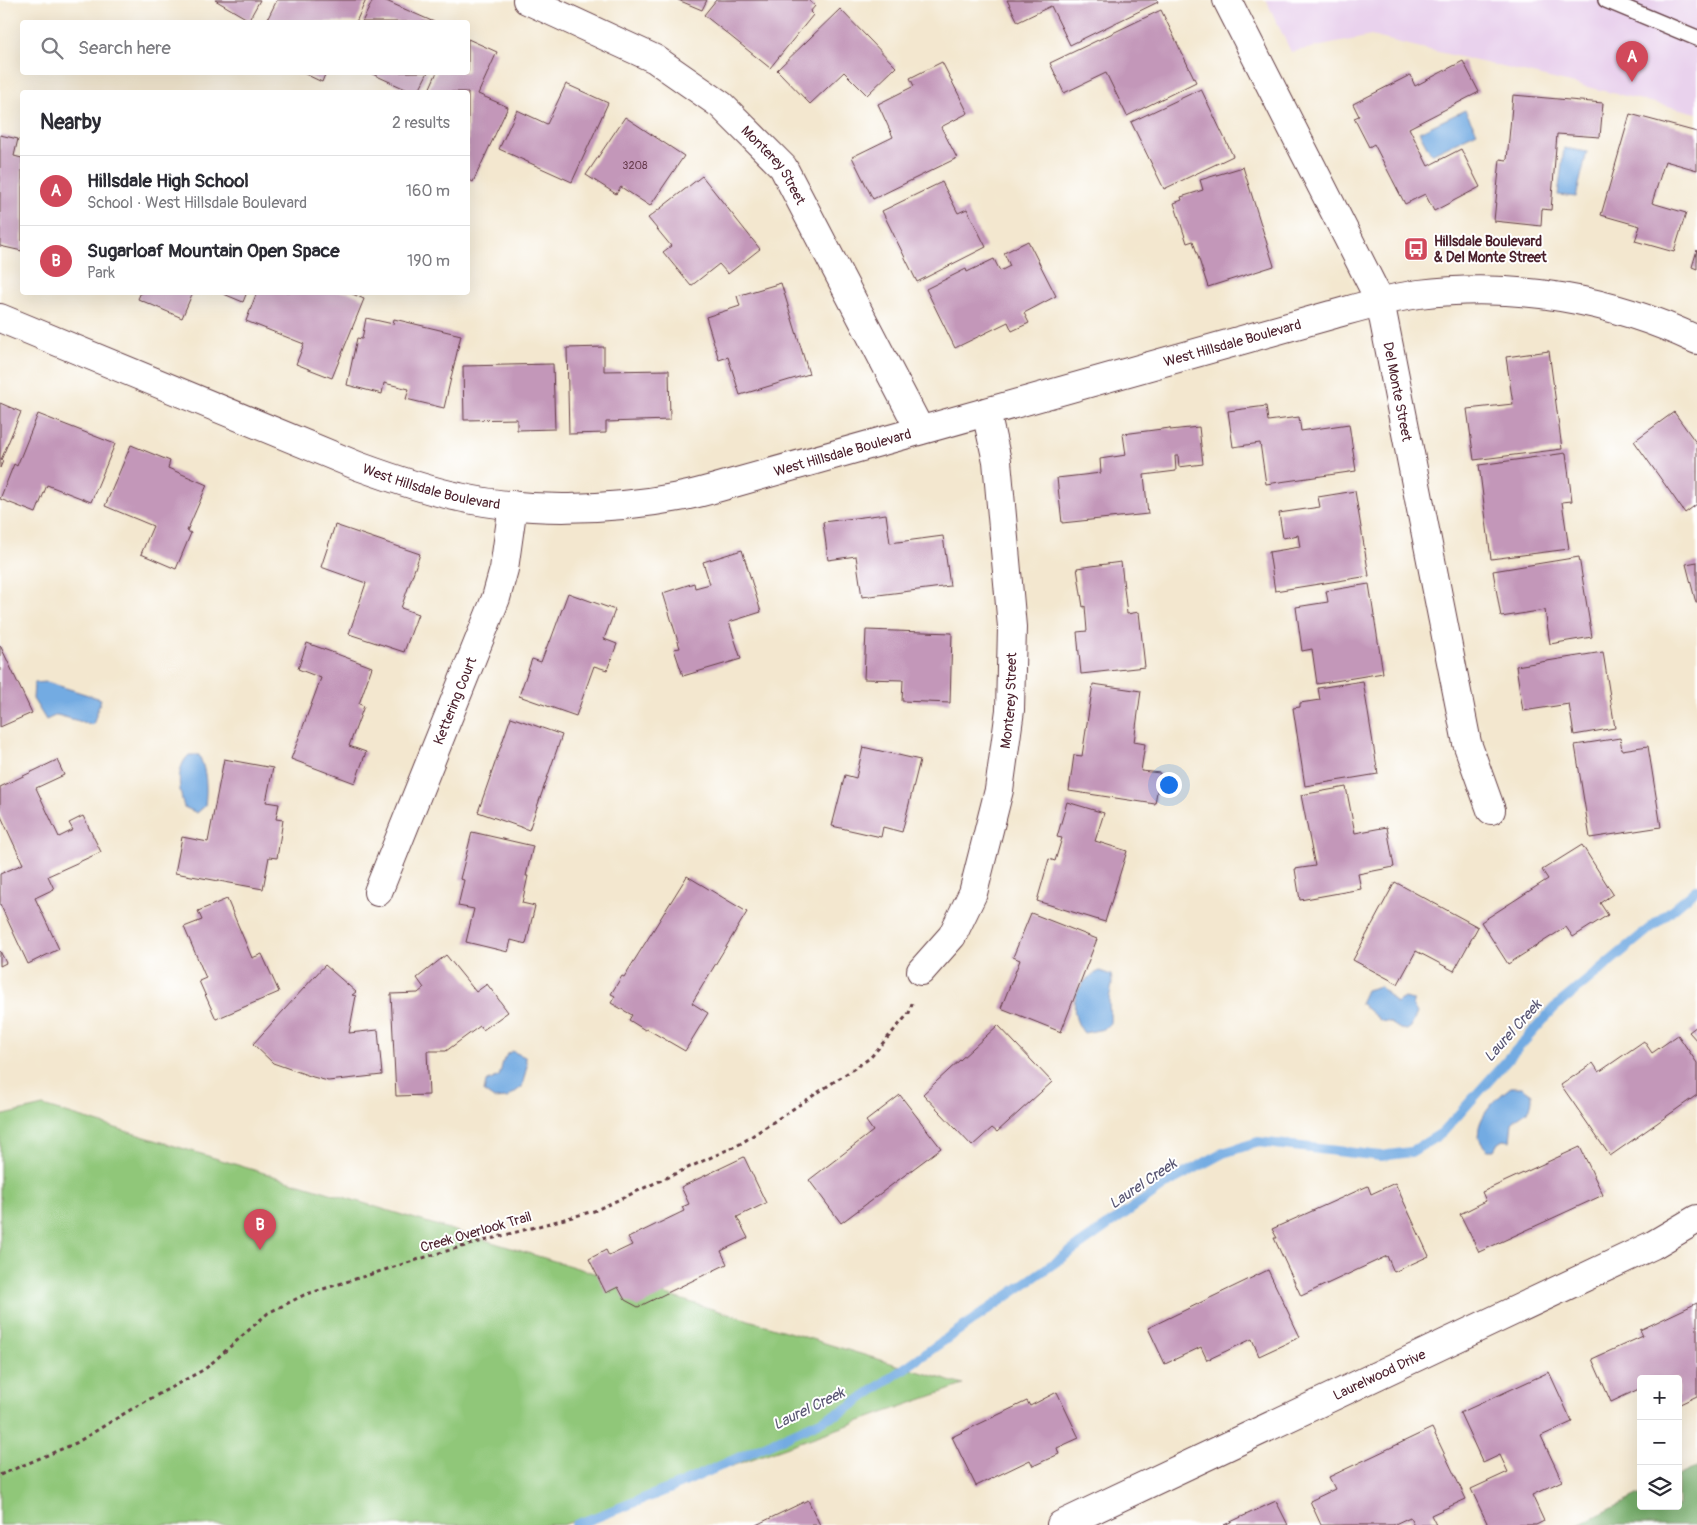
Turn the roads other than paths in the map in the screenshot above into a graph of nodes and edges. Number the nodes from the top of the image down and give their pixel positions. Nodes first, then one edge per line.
1 (527, 0) edge
2 (1227, 0) edge
3 (1606, 0) edge
4 (1697, 38) edge
5 (1380, 301) junction
6 (0, 318) edge
7 (1697, 340) edge
8 (986, 412) junction
9 (920, 430) junction
10 (513, 505) junction
11 (1491, 810) dead end
12 (378, 892) dead end
13 (922, 971) road end
14 (1697, 1219) edge
15 (1061, 1525) edge

1 - 9 street, Monterey Street
2 - 5 street, Del Monte Street
3 - 4 lane
5 - 7 street, West Hillsdale Boulevard
5 - 8 street, West Hillsdale Boulevard
5 - 11 street, Del Monte Street
6 - 10 street, West Hillsdale Boulevard
8 - 9 street, West Hillsdale Boulevard
8 - 13 street, Monterey Street
9 - 10 street, West Hillsdale Boulevard
10 - 12 street, Kettering Court
14 - 15 street, Laurelwood Drive

